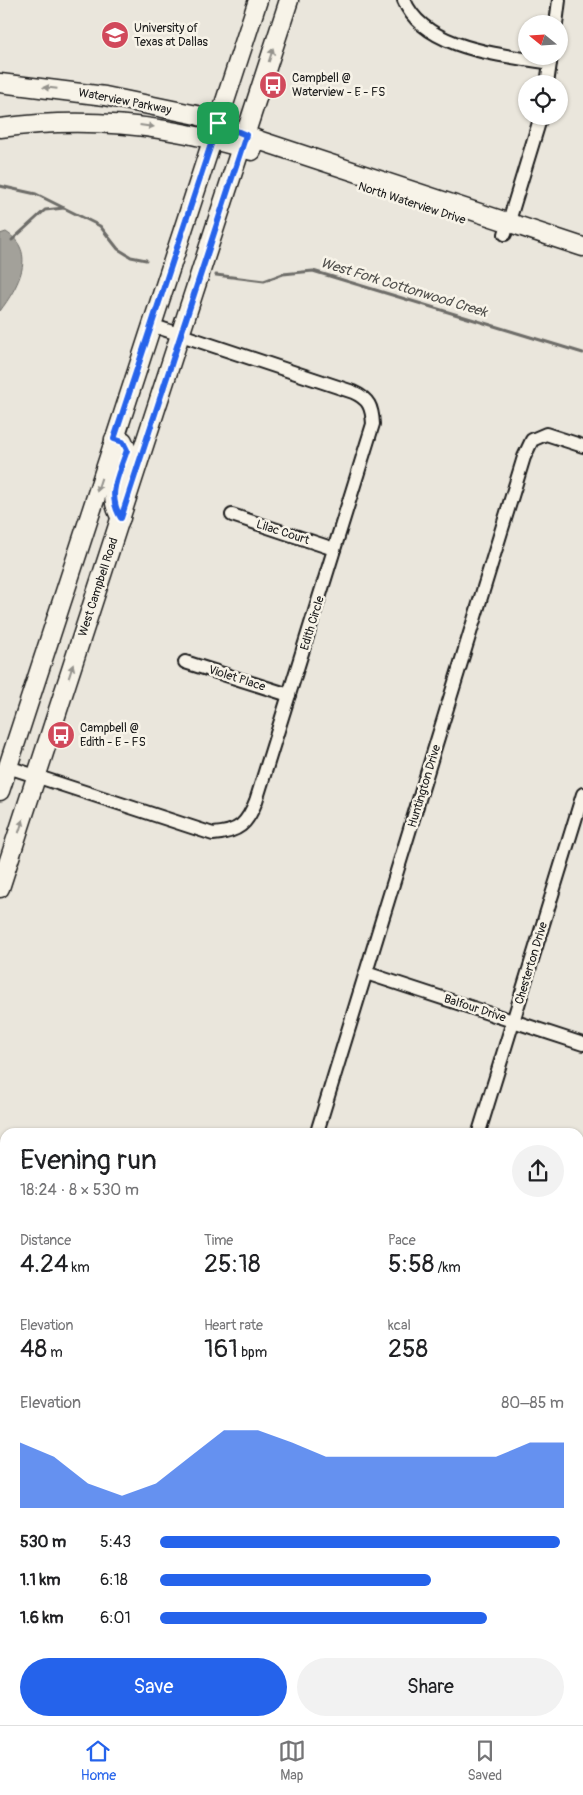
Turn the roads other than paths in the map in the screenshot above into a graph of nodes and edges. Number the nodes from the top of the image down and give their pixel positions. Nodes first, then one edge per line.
1 (258, 0) edge
2 (289, 0) edge
3 (404, 0) edge
4 (559, 0) edge
5 (557, 15) edge
6 (518, 55) edge
7 (0, 83) edge
8 (538, 125) edge
9 (0, 128) edge
10 (215, 131) junction
11 (243, 141) junction
12 (507, 228) junction
13 (583, 247) edge
14 (583, 259) edge
15 (151, 326) junction
16 (180, 335) junction
17 (114, 439) junction
18 (583, 446) edge
19 (232, 515) dead end
20 (121, 518) junction
21 (334, 549) junction
22 (184, 662) dead end
23 (289, 695) junction
24 (8, 767) junction
25 (36, 776) junction
26 (0, 791) edge
27 (583, 794) edge
28 (0, 888) edge
29 (366, 973) junction
30 (513, 1020) junction
31 (583, 1044) edge
32 (318, 1128) edge
33 (480, 1128) edge

1 - 10 main road
11 -> 2 main road, West Campbell Road
3 - 6 street
4 - 5 street
10 -> 7 main road, Waterview Parkway
8 - 12 street
9 -> 10 main road, Waterview Parkway
10 - 11 main road, Waterview Parkway
10 - 15 main road
11 - 12 main road, North Waterview Drive
11 - 16 main road, West Campbell Road
12 - 13 main road, North Waterview Drive
12 - 14 main road, North Waterview Drive
15 - 16 street, Edith Circle
15 - 17 main road
16 - 20 main road, West Campbell Road
16 - 21 street, Edith Circle
17 - 20 main road
17 -> 24 main road
18 - 29 street, Huntington Drive
19 - 21 street, Lilac Court
25 -> 20 main road, West Campbell Road
21 - 23 street, Edith Circle
22 - 23 street, Violet Place
23 - 25 street, Edith Circle
24 - 25 street, Edith Circle
24 - 26 main road
28 -> 25 main road, West Campbell Road
27 - 30 street, Chesterton Drive
29 - 30 street, Balfour Drive
29 - 32 street, Huntington Drive
30 - 31 street, Balfour Drive
30 - 33 street, Chesterton Drive

